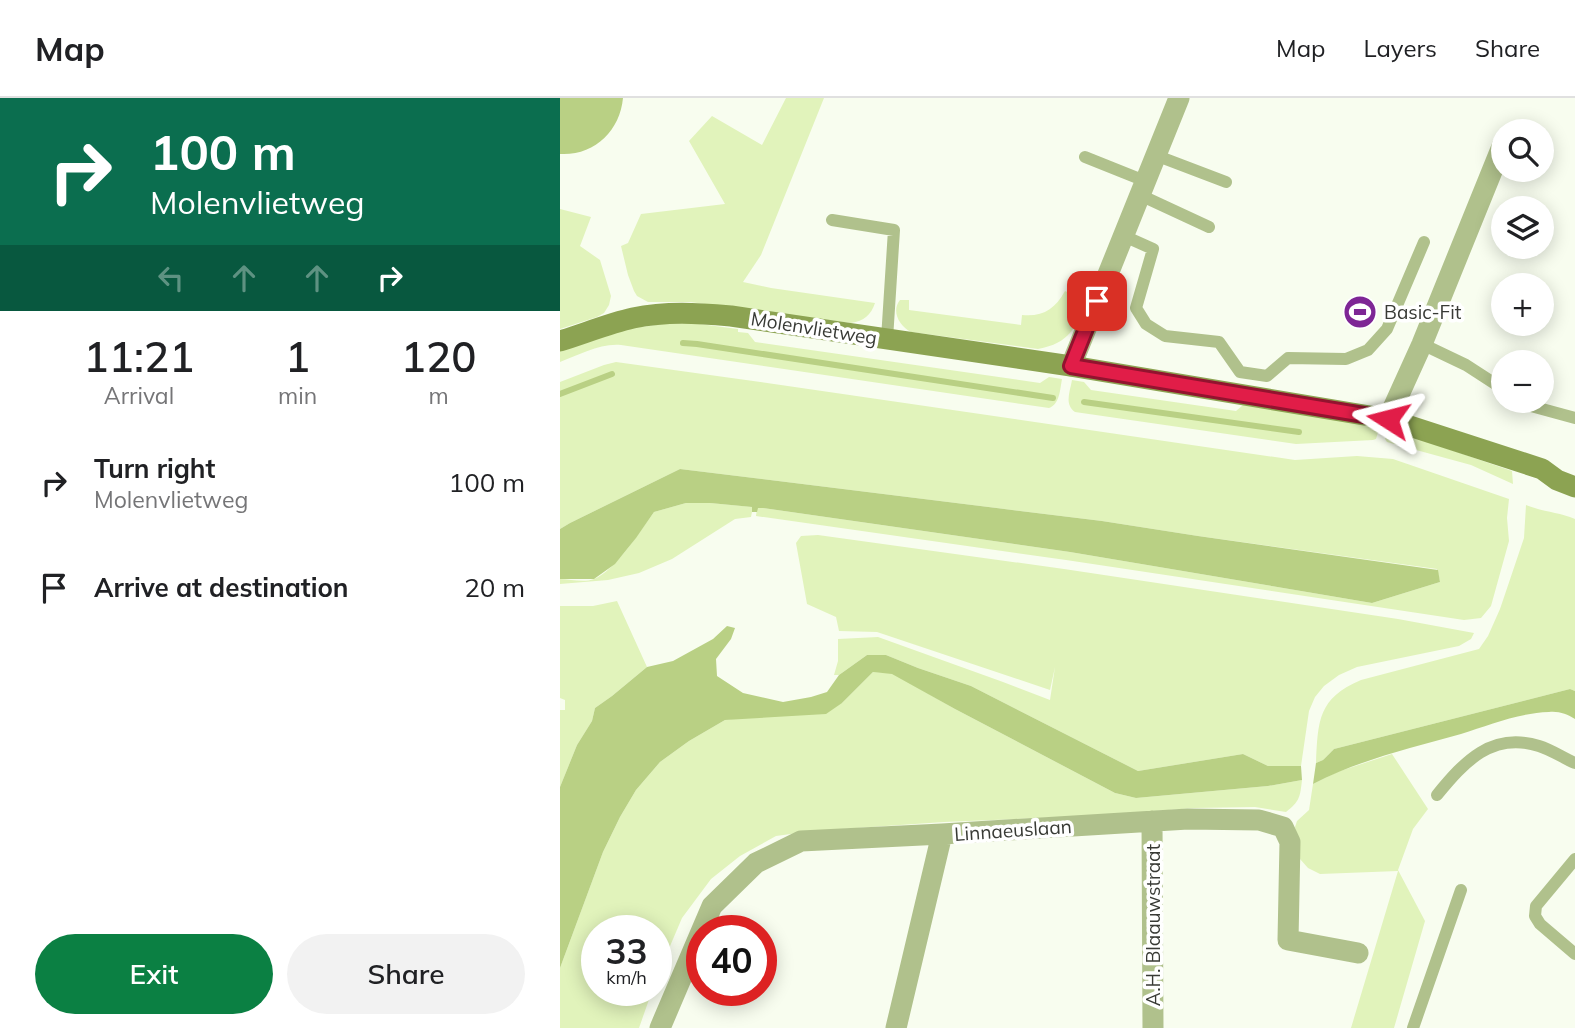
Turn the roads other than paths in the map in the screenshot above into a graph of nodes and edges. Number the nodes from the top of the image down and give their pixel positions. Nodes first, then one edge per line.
1 (1177, 99) edge
2 (1155, 155) junction
3 (1086, 157) dead end
4 (1491, 174) edge
5 (1226, 182) dead end
6 (1142, 188) junction
7 (832, 220) dead end
8 (1209, 227) dead end
9 (1124, 236) junction
10 (1424, 242) dead end
11 (887, 339) junction
12 (560, 341) edge
13 (1422, 344) junction
14 (1071, 366) junction
15 (1240, 372) junction
16 (1491, 381) edge
17 (1239, 394) junction
18 (1554, 412) edge
19 (1575, 418) edge
20 (1388, 419) junction
21 (1542, 469) junction
22 (1575, 472) edge
23 (1575, 487) edge
24 (1575, 763) edge
25 (1437, 795) dead end
26 (1152, 821) junction
27 (942, 835) junction
28 (1575, 859) edge
29 (1461, 890) dead end
30 (1358, 953) dead end
31 (1575, 954) edge
32 (660, 1028) edge
33 (896, 1028) edge
34 (1153, 1028) edge
35 (1413, 1028) edge

1 - 2 street
2 - 5 lane
2 - 6 street
3 - 6 lane
4 - 13 street
6 - 8 lane
6 - 9 street
7 - 11 lane
9 - 14 street
9 - 15 lane
10 - 15 lane
11 - 12 street, Molenvlietweg
11 - 14 street, Molenvlietweg
13 - 16 lane
13 - 20 street
14 - 17 street, Molenvlietweg
15 - 17 lane
17 - 20 street, Molenvlietweg
18 - 19 lane
20 - 21 street, Molenvlietweg
21 - 22 street, Molenvlietweg
21 - 23 street, Molenvlietweg
24 - 25 lane
26 - 27 street, Linnaeuslaan
26 - 30 street, Linnaeuslaan
26 - 34 street, A.H. Blaauwstraat
27 - 32 street, Linnaeuslaan
27 - 33 street
28 - 31 lane
29 - 35 lane

